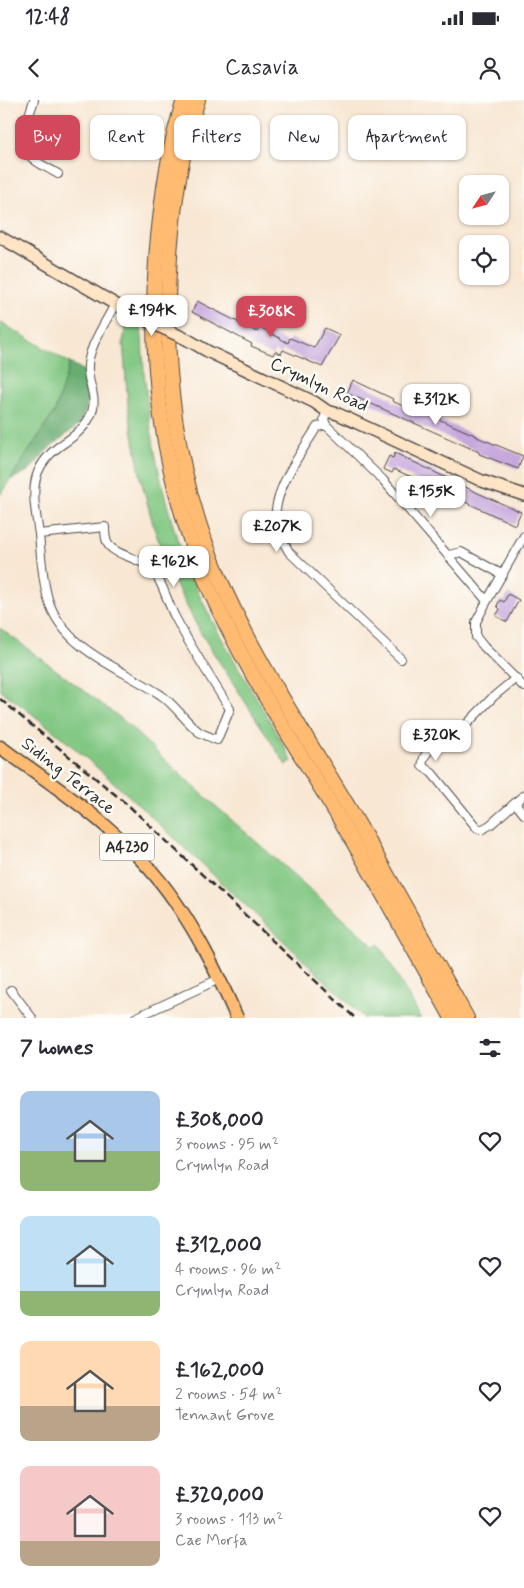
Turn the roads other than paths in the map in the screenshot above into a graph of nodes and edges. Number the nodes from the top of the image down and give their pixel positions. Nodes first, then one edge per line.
1 (34, 100) edge
2 (184, 100) edge
3 (198, 100) edge
4 (58, 174) dead end
5 (0, 237) edge
6 (115, 304) junction
7 (327, 411) junction
8 (326, 425) junction
9 (524, 495) edge
10 (39, 534) junction
11 (524, 536) edge
12 (449, 555) junction
13 (503, 575) junction
14 (487, 601) junction
15 (401, 659) dead end
16 (516, 678) junction
17 (524, 687) edge
18 (0, 746) edge
19 (524, 795) edge
20 (515, 803) junction
21 (524, 814) edge
22 (219, 979) junction
23 (11, 990) dead end
24 (32, 1018) edge
25 (135, 1018) edge
26 (237, 1018) edge
27 (452, 1018) edge
28 (467, 1018) edge

1 - 4 street
2 - 27 highway
3 - 28 highway
5 - 6 street, Crymlyn Road
6 - 7 street, Crymlyn Road, bridge
6 - 10 street
7 - 8 street
7 - 9 street, Crymlyn Road
8 - 12 street
8 - 15 street
10 - 10 street
11 - 13 street
12 - 13 street
12 - 14 street
13 - 14 street
14 - 16 street
16 - 17 street
16 - 20 street
18 - 22 main road, Siding Terrace / A4230
19 - 20 street
20 - 21 street
22 - 25 street
22 - 26 main road, A4230
23 - 24 street

